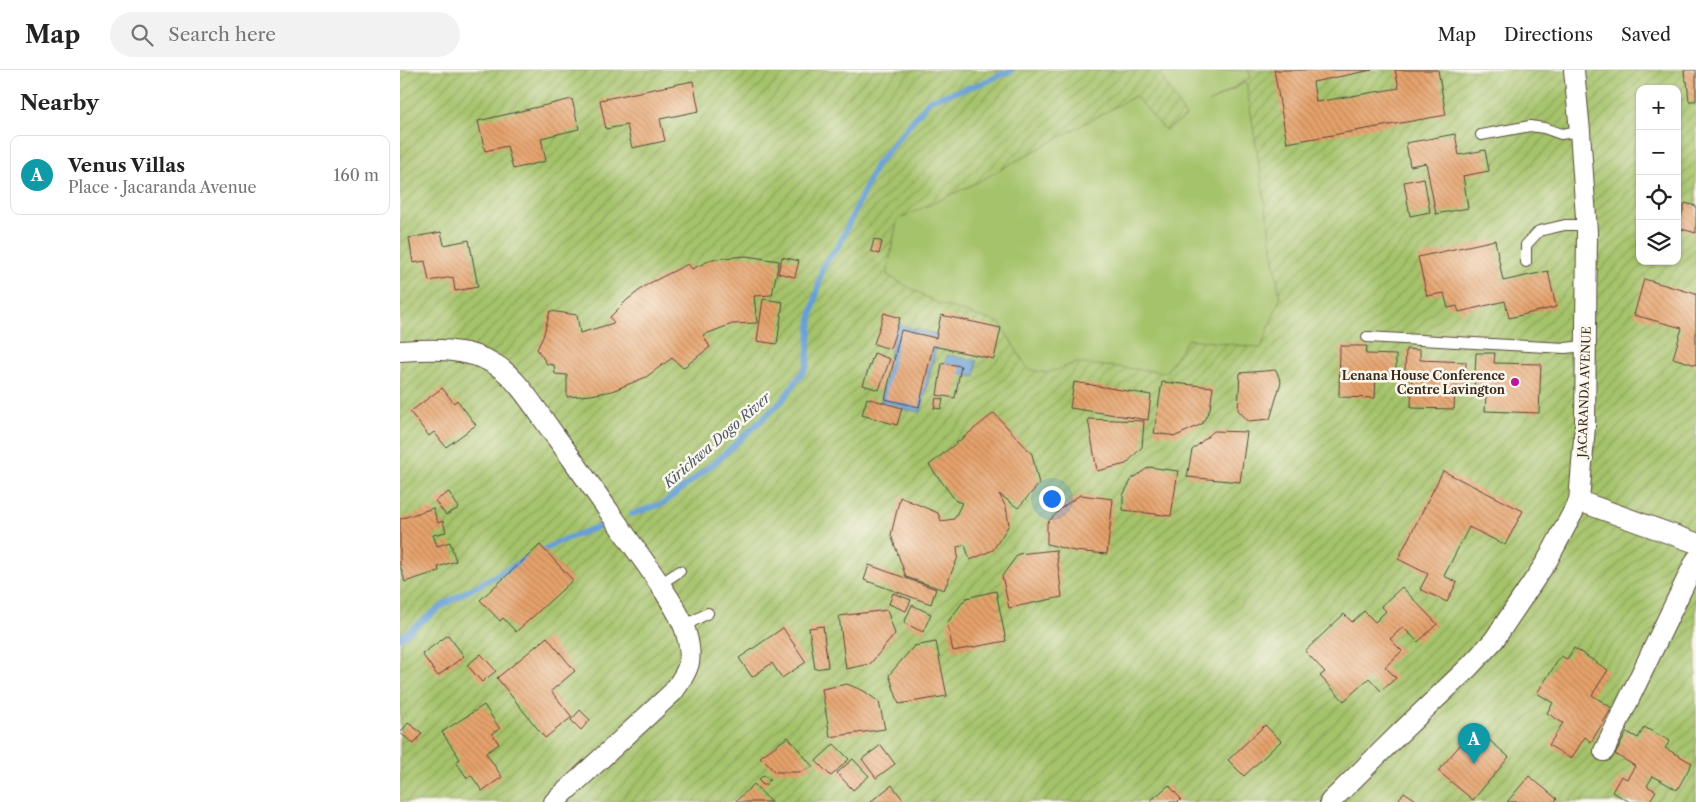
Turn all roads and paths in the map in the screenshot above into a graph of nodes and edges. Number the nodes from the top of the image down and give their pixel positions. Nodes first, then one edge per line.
1 (1574, 70) edge
2 (1580, 131) junction
3 (1481, 135) dead end
4 (1587, 225) junction
5 (1526, 262) dead end
6 (1367, 337) dead end
7 (1585, 346) junction
8 (400, 351) edge
9 (1579, 501) junction
10 (1696, 542) edge
11 (1696, 560) edge
12 (680, 571) dead end
13 (660, 584) junction
14 (708, 613) dead end
15 (684, 626) junction
16 (1604, 751) dead end
17 (554, 802) edge
18 (1330, 802) edge

1 - 2 street, JACARANDA AVENUE
2 - 3 lane
2 - 4 street, JACARANDA AVENUE
4 - 5 lane
4 - 7 street, JACARANDA AVENUE
6 - 7 lane
7 - 9 street, JACARANDA AVENUE
8 - 13 street
9 - 10 street
9 - 18 street, JACARANDA AVENUE
11 - 16 street
12 - 13 lane
13 - 15 street
14 - 15 lane
15 - 17 street

